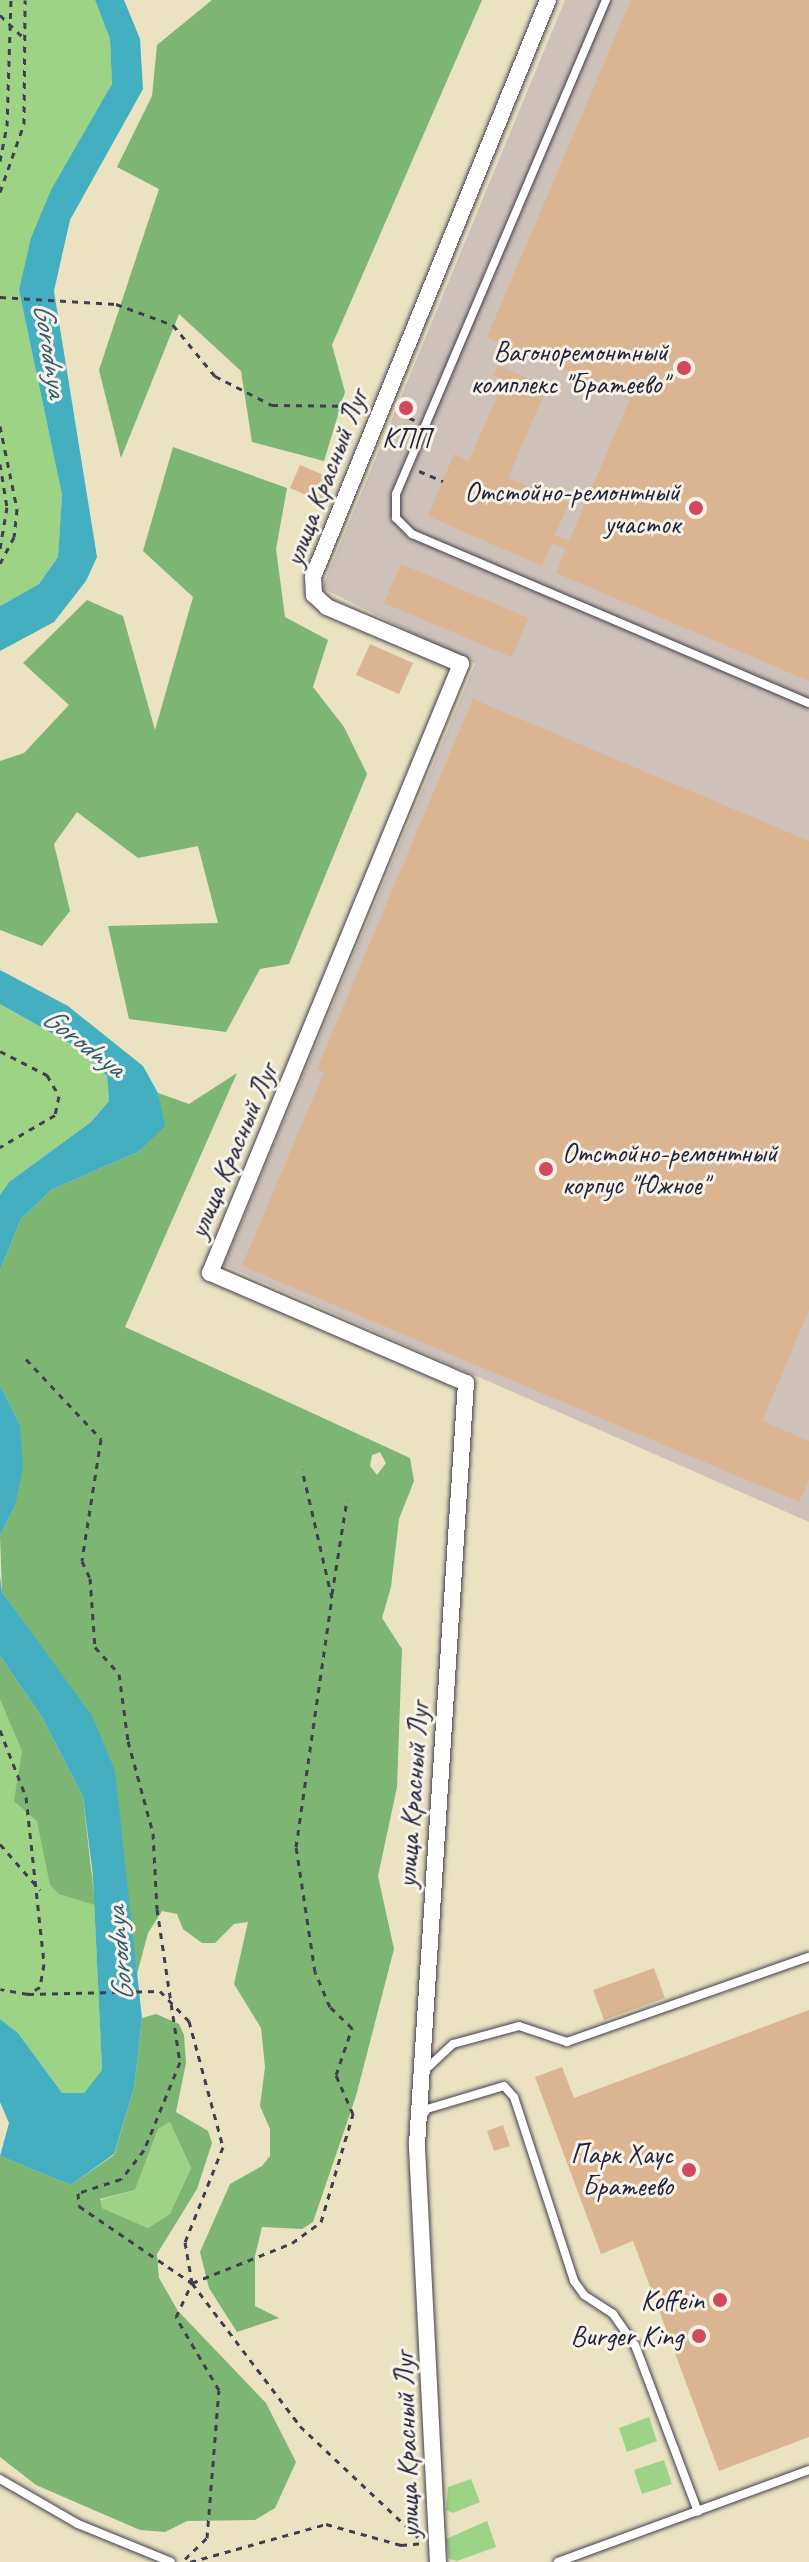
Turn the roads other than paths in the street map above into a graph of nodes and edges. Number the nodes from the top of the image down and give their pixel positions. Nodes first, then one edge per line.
1 (548, 0) edge
2 (606, 0) edge
3 (809, 703) edge
4 (809, 1957) edge
5 (420, 2084) junction
6 (419, 2122) junction
7 (809, 2470) edge
8 (0, 2479) edge
9 (698, 2512) junction
10 (171, 2562) edge
11 (438, 2562) edge
12 (558, 2562) edge

1 - 5 street, улица Красный Луг
2 - 3 lane
4 - 5 lane
5 - 6 street, улица Красный Луг
6 - 9 lane
6 - 11 street, улица Красный Луг
7 - 9 lane
8 - 10 lane
9 - 12 lane

